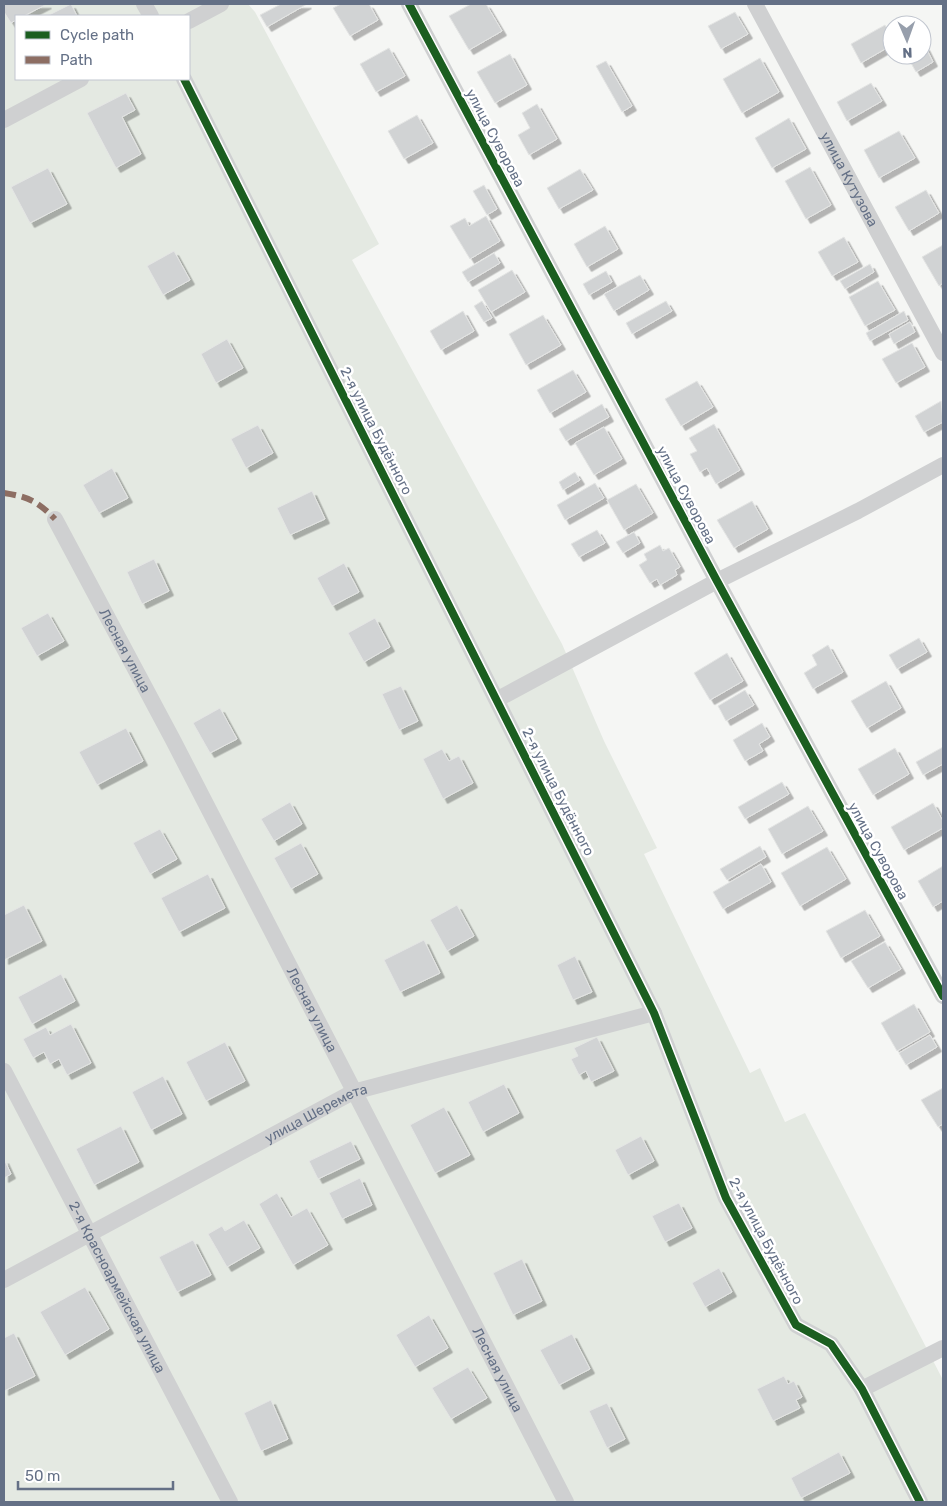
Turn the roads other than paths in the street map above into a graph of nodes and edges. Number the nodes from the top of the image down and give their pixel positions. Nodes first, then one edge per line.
1 (144, 4) edge
2 (221, 4) edge
3 (409, 4) edge
4 (755, 4) edge
5 (150, 15) edge
6 (190, 20) edge
7 (78, 80) edge
8 (185, 80) edge
9 (4, 120) edge
10 (943, 353) edge
11 (943, 465) edge
12 (55, 519) dead end
13 (717, 581) junction
14 (498, 699) junction
15 (943, 996) edge
16 (654, 1013) junction
17 (4, 1071) edge
18 (353, 1092) junction
19 (90, 1233) junction
20 (4, 1280) edge
21 (943, 1348) edge
22 (862, 1389) junction
23 (230, 1502) edge
24 (566, 1502) edge
25 (920, 1502) edge

1 - 5 street
2 - 6 street
3 - 13 street, улица Суворова
4 - 10 street, улица Кутузова
7 - 9 street
8 - 14 street, 2-я улица Будённого
11 - 13 street
12 - 18 street, Лесная улица
13 - 14 street
13 - 15 street, улица Суворова
14 - 16 street, 2-я улица Будённого
16 - 18 street, улица Шеремета
16 - 22 street, 2-я улица Будённого
17 - 19 street, 2-я Красноармейская улица
18 - 19 street, улица Шеремета
18 - 24 street, Лесная улица
19 - 20 street, улица Шеремета
19 - 23 street, 2-я Красноармейская улица
21 - 22 street
22 - 25 street, 2-я улица Будённого

